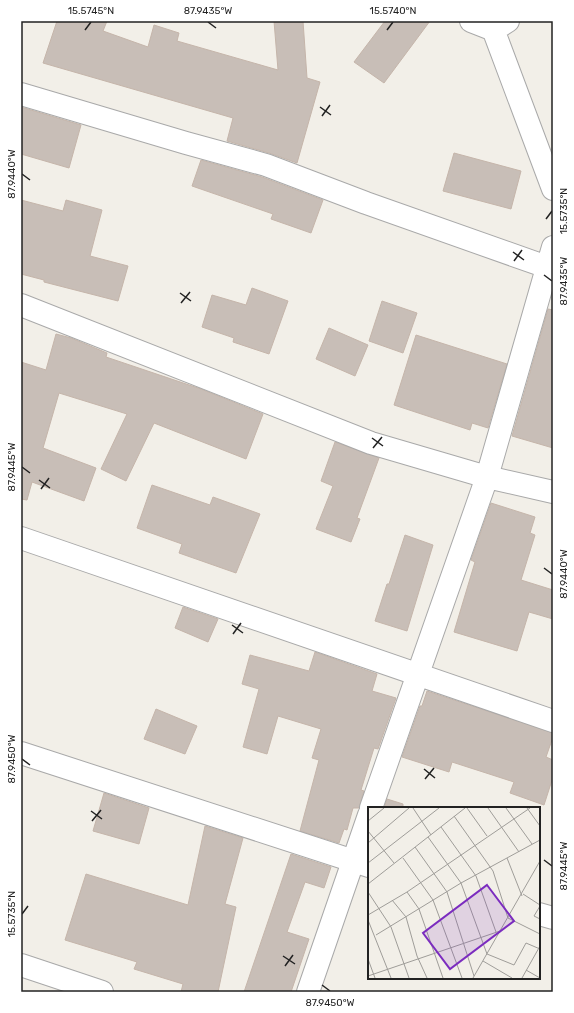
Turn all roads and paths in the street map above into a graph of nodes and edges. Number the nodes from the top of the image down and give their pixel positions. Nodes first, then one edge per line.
1 (471, 21) edge
2 (497, 24) edge
3 (21, 94) edge
4 (553, 189) edge
5 (550, 257) edge
6 (21, 305) edge
7 (487, 477) junction
8 (553, 492) edge
9 (21, 538) edge
10 (417, 674) junction
11 (553, 721) edge
12 (21, 753) edge
13 (371, 807) edge
14 (368, 821) edge
15 (361, 863) edge
16 (540, 914) edge
17 (553, 918) edge
18 (21, 965) edge
19 (102, 992) edge
20 (308, 992) edge

1 - 2 street
2 - 4 street
3 - 5 street
5 - 7 street
6 - 7 street
7 - 8 street
7 - 10 street
9 - 10 street
10 - 11 street
10 - 13 street
12 - 15 street
14 - 15 street
15 - 20 street
16 - 17 street
18 - 19 street

